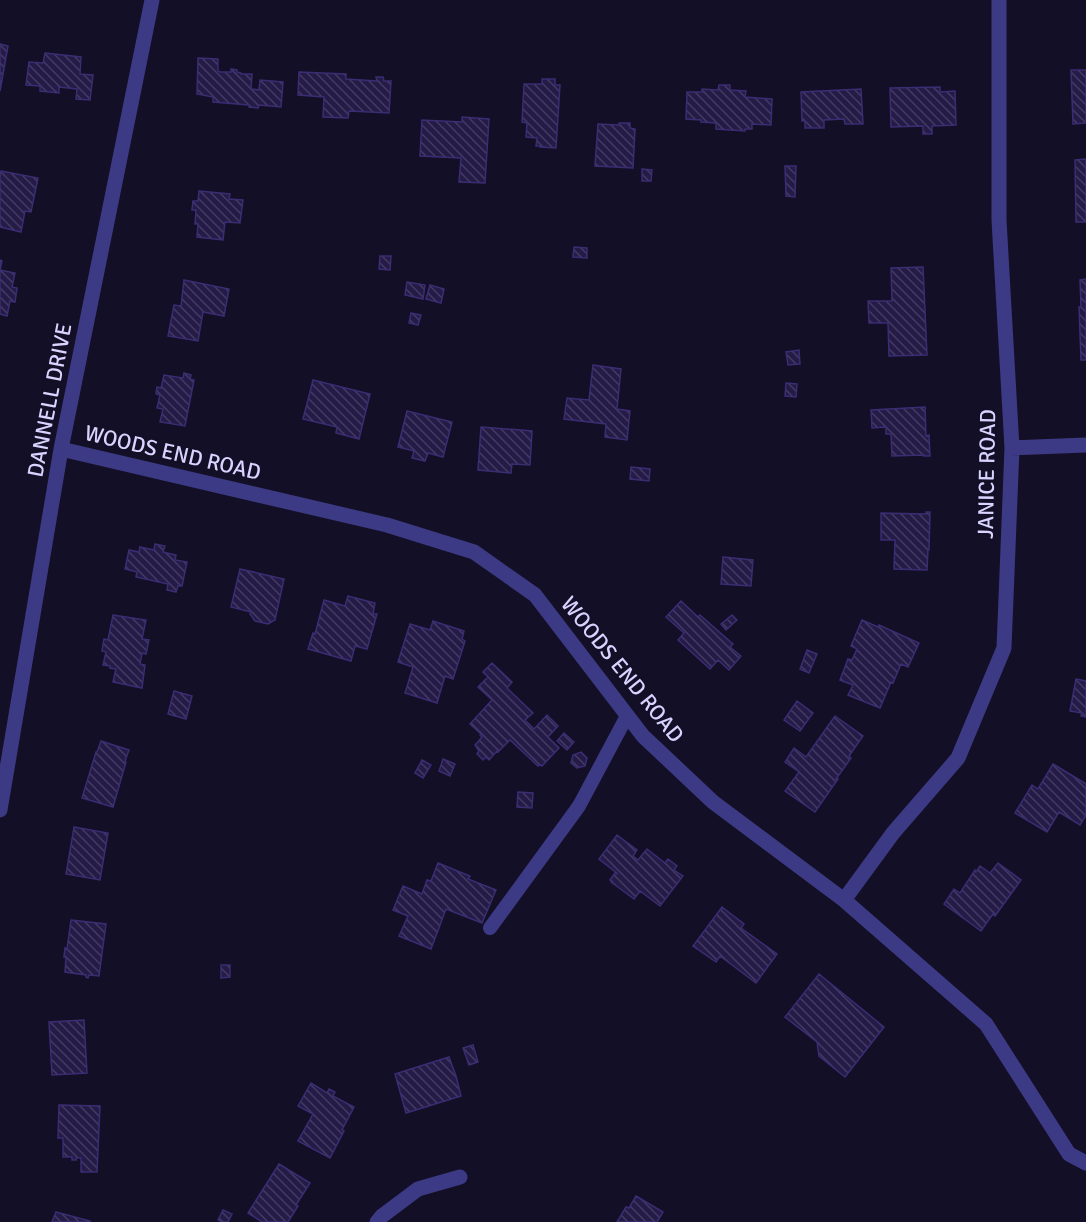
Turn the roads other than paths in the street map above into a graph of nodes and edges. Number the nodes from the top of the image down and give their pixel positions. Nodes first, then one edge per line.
1 (152, 0) edge
2 (999, 0) edge
3 (1086, 445) edge
4 (1012, 448) junction
5 (61, 449) junction
6 (627, 716) junction
7 (0, 810) edge
8 (844, 900) junction
9 (490, 928) dead end
10 (1086, 1163) edge
11 (460, 1177) dead end
12 (377, 1222) edge

1 - 5 street, DANNELL DRIVE
2 - 4 street, JANICE ROAD
3 - 4 street
4 - 8 street, JANICE ROAD
5 - 6 street, WOODS END ROAD
5 - 7 street, DANNELL DRIVE
6 - 8 street, WOODS END ROAD
6 - 9 lane
8 - 10 street, WOODS END ROAD
11 - 12 street

